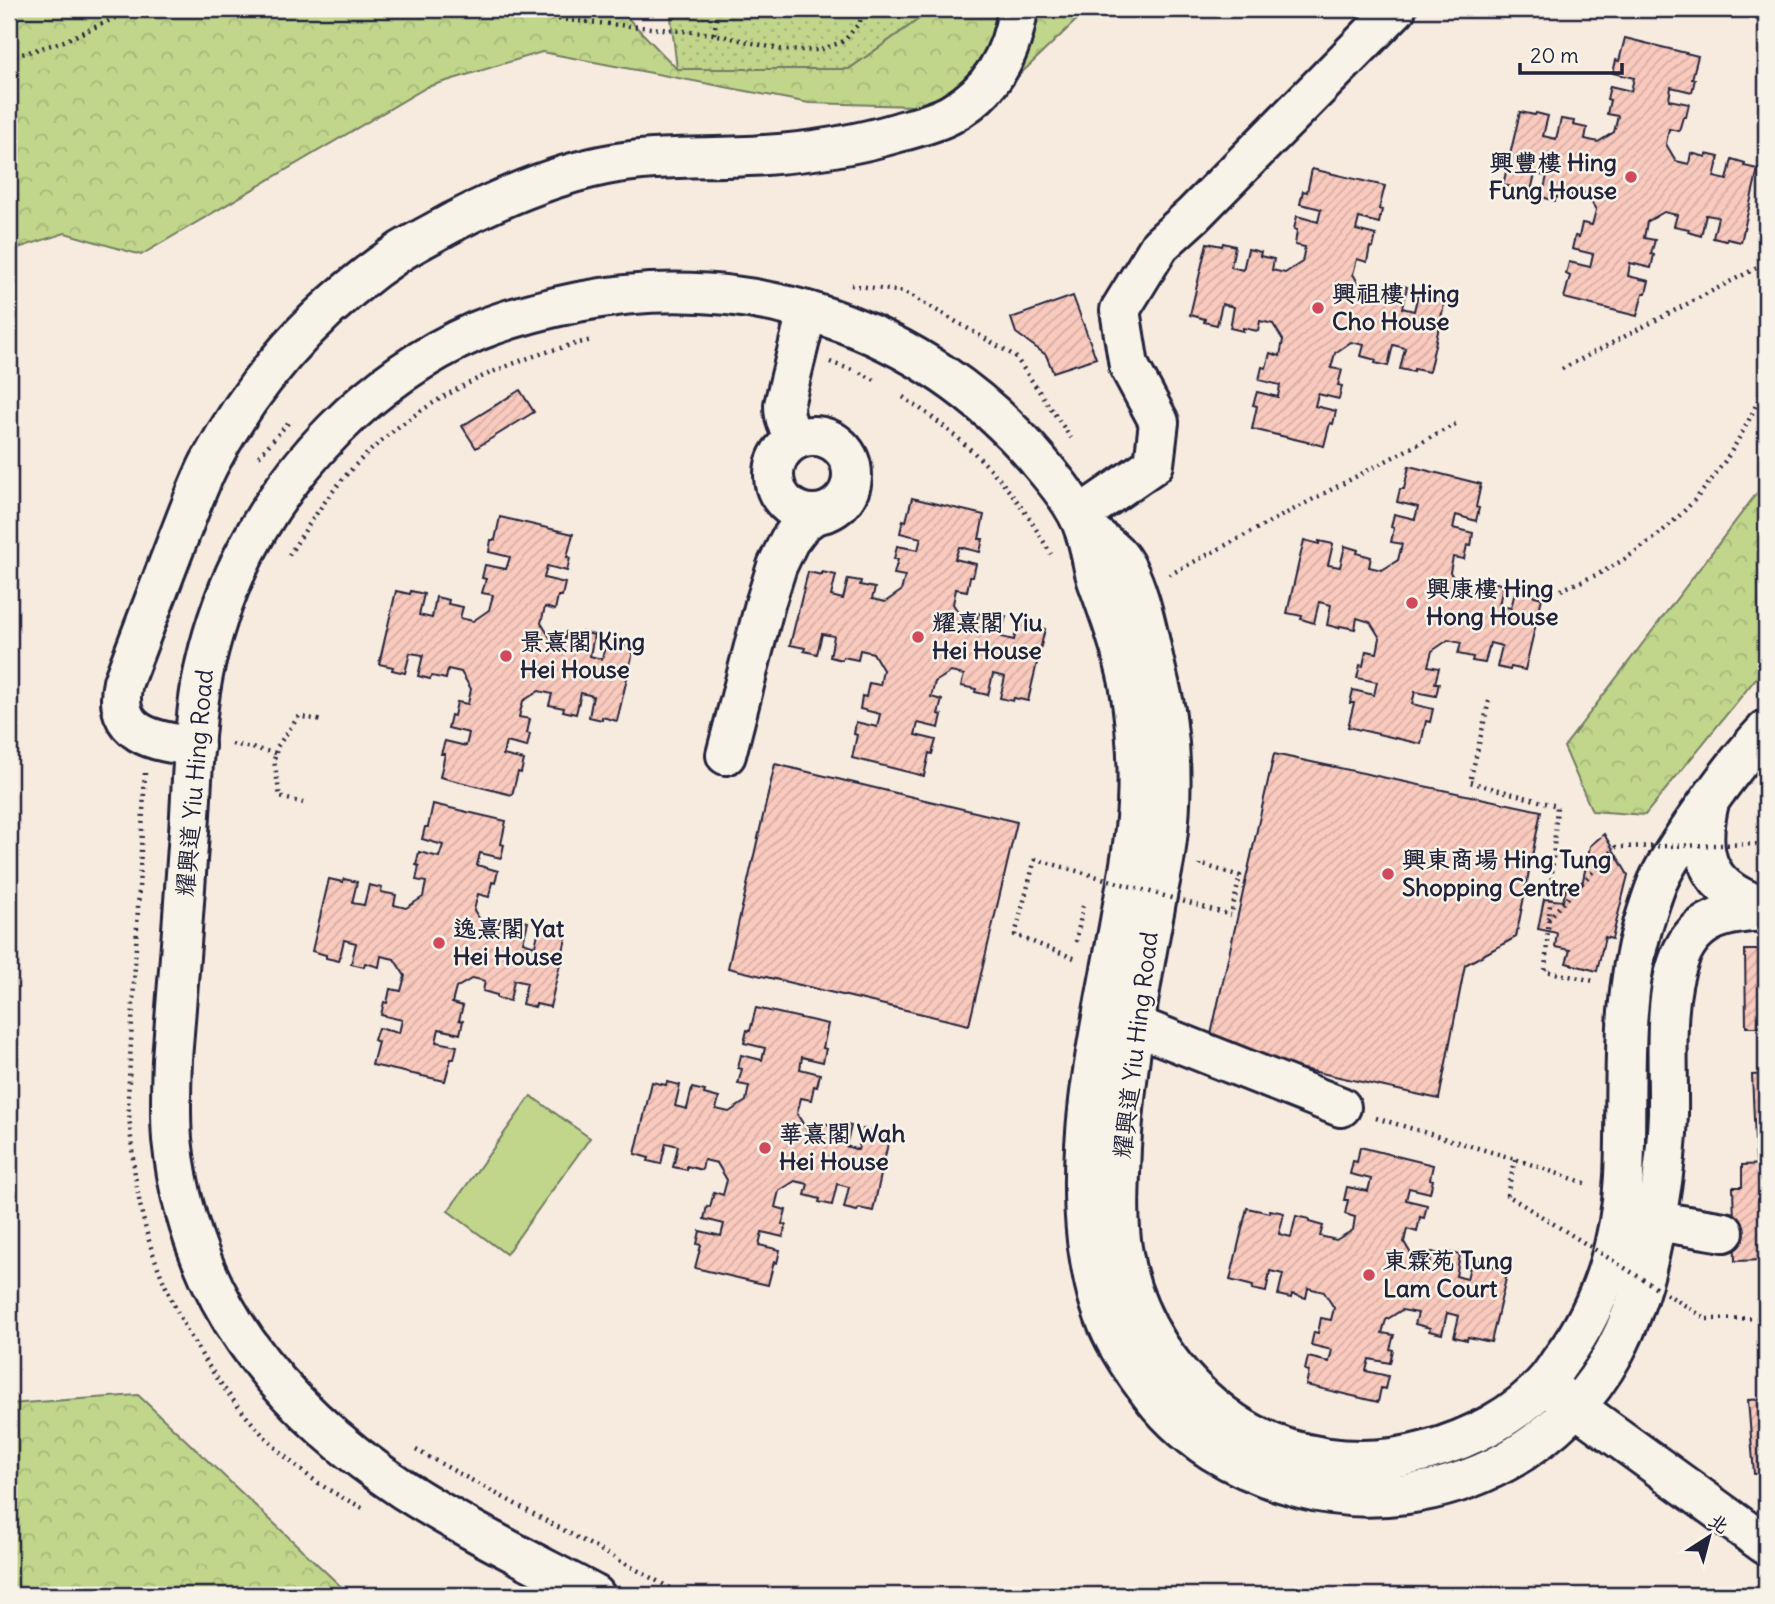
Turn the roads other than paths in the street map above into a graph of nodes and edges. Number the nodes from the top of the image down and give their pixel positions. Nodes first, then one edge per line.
1 (1018, 9) edge
2 (1396, 9) edge
3 (807, 311) junction
4 (796, 439) junction
5 (777, 492) junction
6 (815, 514) junction
7 (1082, 522) junction
8 (765, 604) junction
9 (1762, 714) edge
10 (195, 746) junction
11 (726, 755) dead end
12 (1711, 796) junction
13 (1766, 909) edge
14 (1118, 1020) junction
15 (1341, 1107) road end
16 (1657, 1221) junction
17 (1724, 1232) dead end
18 (1544, 1384) junction
19 (1576, 1409) junction
20 (1766, 1545) edge
21 (595, 1595) edge

1 - 10 street
2 - 7 street
3 - 4 street
3 - 7 street, 耀興道 Yiu Hing Road
3 - 10 street, 耀興道 Yiu Hing Road
4 - 5 street
4 - 6 street
5 - 6 street
5 - 8 street
6 - 8 street
7 - 14 street, 耀興道 Yiu Hing Road
8 - 11 street
9 - 12 street, 耀興道 Yiu Hing Road
10 - 21 street, 耀興道 Yiu Hing Road
12 - 13 street
12 - 18 street, 耀興道 Yiu Hing Road
13 - 16 street, 耀興道 Yiu Hing Road
14 - 15 street
14 - 18 street, 耀興道 Yiu Hing Road
14 - 19 street, 耀興道 Yiu Hing Road
16 - 17 street
16 - 19 street, 耀興道 Yiu Hing Road
18 - 19 street
19 - 20 street

